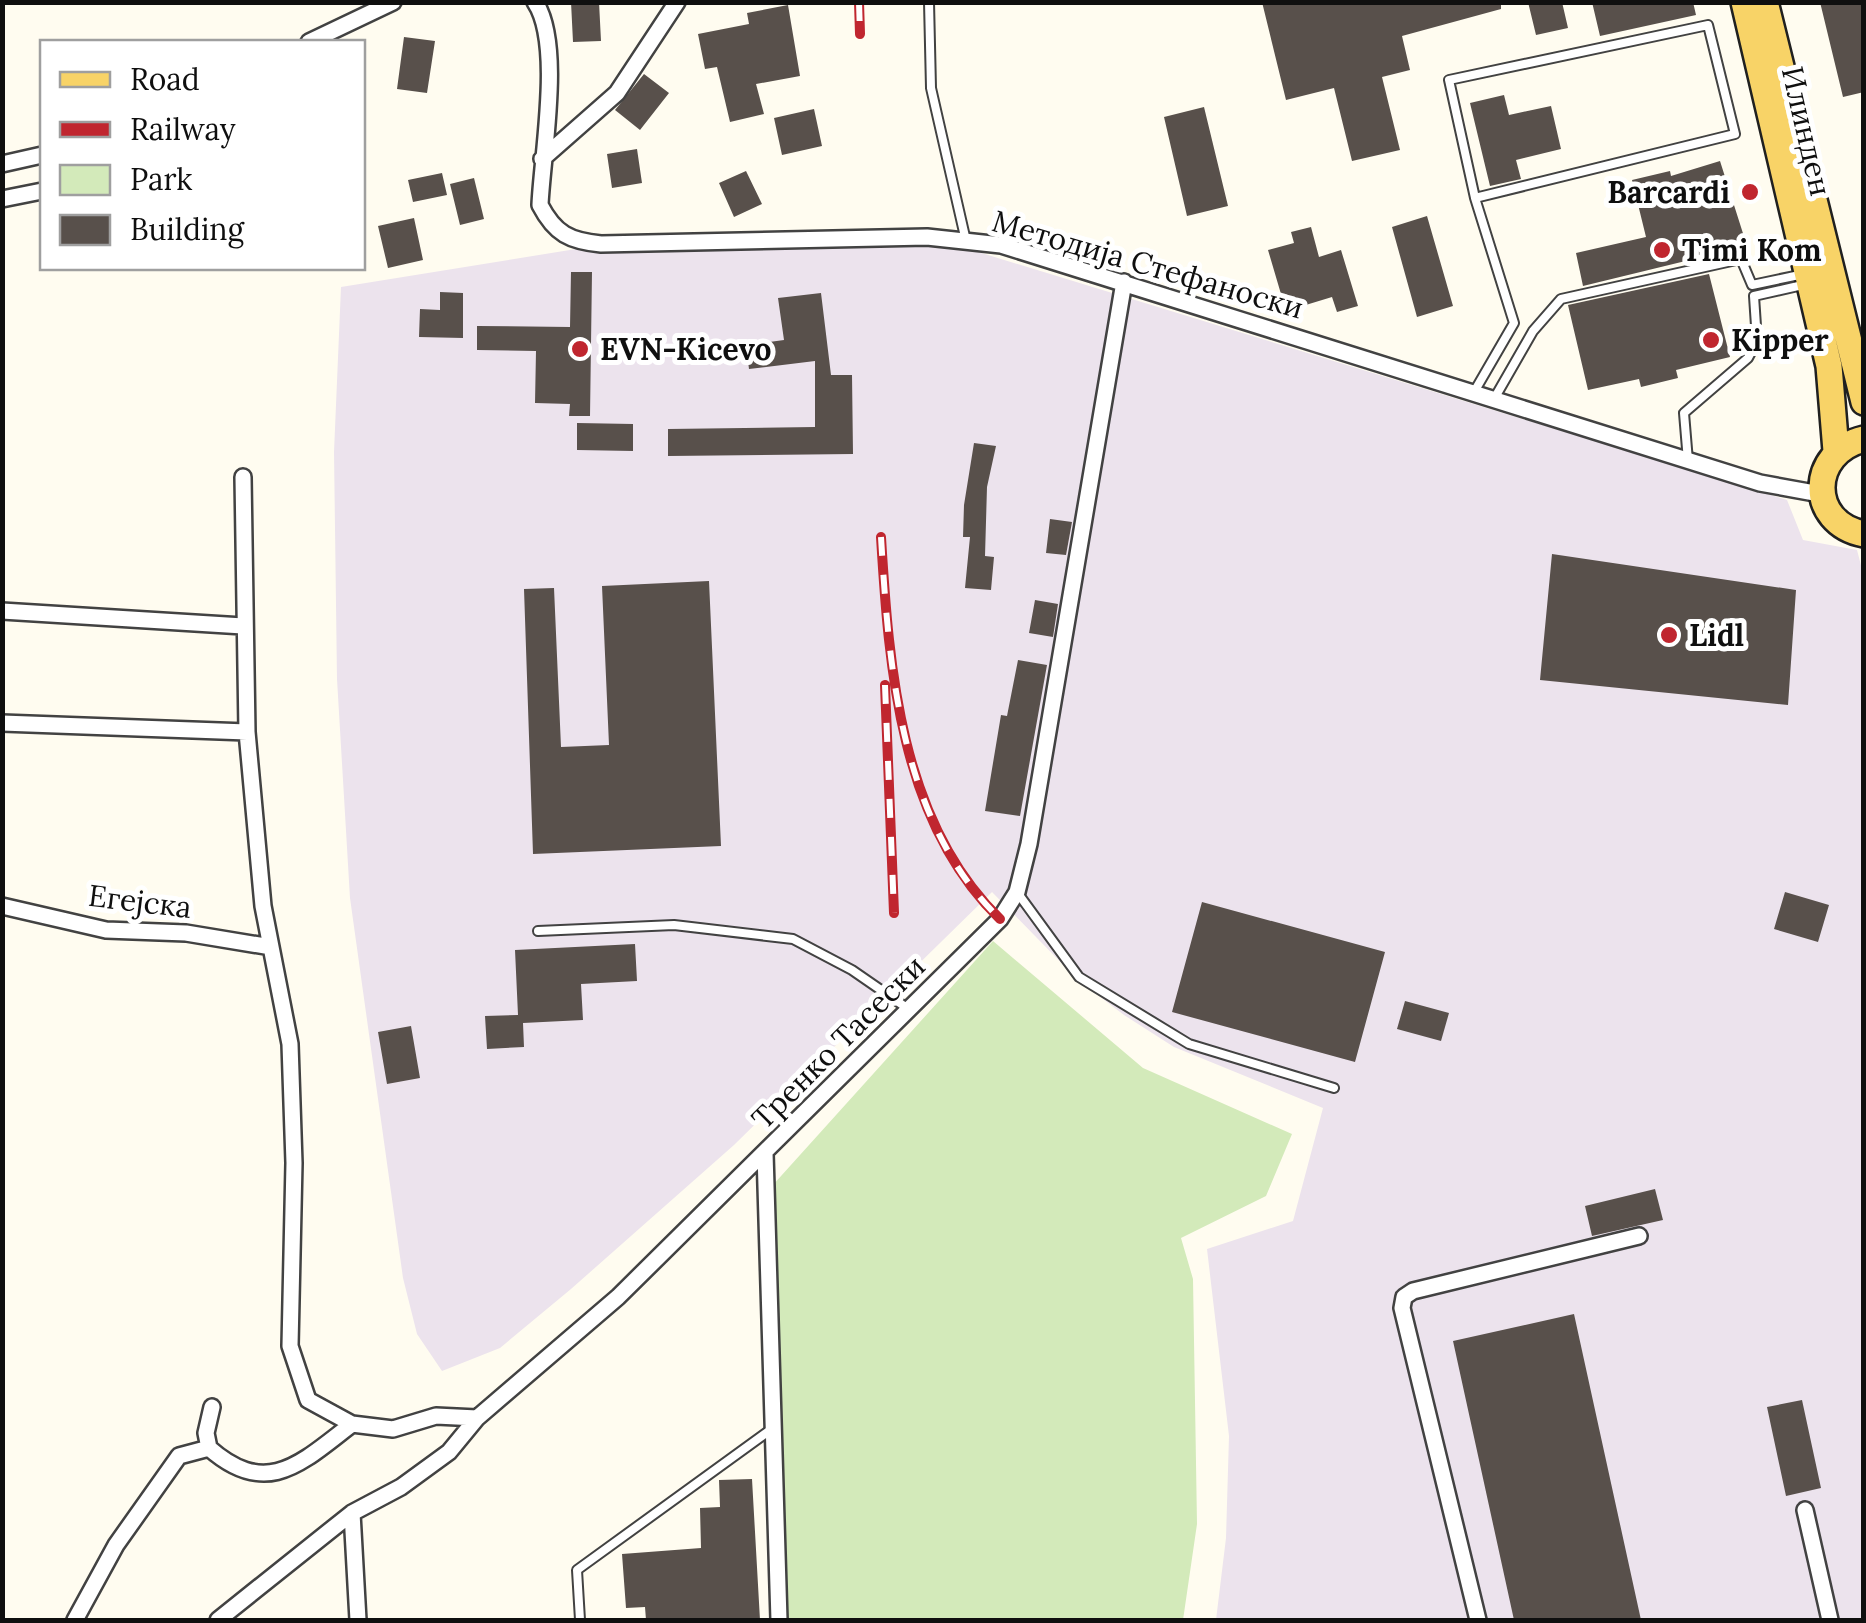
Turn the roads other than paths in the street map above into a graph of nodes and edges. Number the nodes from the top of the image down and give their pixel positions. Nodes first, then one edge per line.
1 (393, 2) edge
2 (535, 2) edge
3 (677, 2) edge
4 (929, 2) edge
5 (1748, 3) edge
6 (313, 40) edge
7 (40, 155) edge
8 (542, 159) junction
9 (2, 164) edge
10 (40, 191) edge
11 (1475, 198) junction
12 (2, 199) edge
13 (966, 240) junction
14 (1810, 278) junction
15 (1124, 282) junction
16 (1752, 285) junction
17 (1754, 296) junction
18 (1514, 323) junction
19 (1533, 331) junction
20 (1474, 392) junction
21 (1493, 400) junction
22 (1864, 402) edge
23 (1864, 439) edge
24 (1836, 451) junction
25 (1688, 460) junction
26 (242, 478) dead end
27 (1820, 494) junction
28 (1862, 536) edge
29 (2, 611) edge
30 (243, 626) junction
31 (2, 723) edge
32 (247, 732) junction
33 (1017, 892) junction
34 (2, 906) edge
35 (538, 931) dead end
36 (271, 947) junction
37 (911, 1011) junction
38 (1334, 1088) dead end
39 (765, 1154) junction
40 (1638, 1236) dead end
41 (212, 1408) dead end
42 (476, 1418) junction
43 (352, 1424) junction
44 (773, 1428) junction
45 (209, 1448) junction
46 (1805, 1510) dead end
47 (352, 1513) junction
48 (74, 1620) edge
49 (218, 1620) edge
50 (358, 1620) edge
51 (580, 1620) edge
52 (779, 1620) edge
53 (1478, 1620) edge
54 (1830, 1620) edge

1 - 6 street
2 - 8 street, Методија Стефаноски
3 - 8 street
4 - 13 lane
5 - 14 main road, Илинден
5 - 22 main road, Илинден
7 - 9 street
8 - 13 street, Методија Стефаноски
10 - 12 street
11 - 11 lane
11 - 18 lane
13 - 15 street, Методија Стефаноски
14 - 16 lane
14 - 17 lane
14 - 24 main road, Илинден
15 - 20 street, Методија Стефаноски
15 - 33 street, Тренко Тасески
16 - 17 lane
16 - 19 lane
17 - 25 lane
18 - 19 lane
18 - 20 lane
19 - 21 lane
20 - 21 street, Методија Стефаноски
21 - 25 street, Методија Стефаноски
23 - 24 main road
24 - 27 main road, Илинден
25 - 27 street, Методија Стефаноски
26 - 30 street
27 - 28 main road
29 - 30 street
30 - 32 street
31 - 32 street
32 - 36 street
33 - 37 street, Тренко Тасески
33 - 38 lane
34 - 36 street, Егејска
35 - 37 lane
36 - 43 street
37 - 39 street, Тренко Тасески
39 - 42 street, Тренко Тасески
39 - 44 street
40 - 53 street
41 - 45 street
42 - 43 street
42 - 47 street, Тренко Тасески
43 - 45 street
44 - 51 lane
44 - 52 street
45 - 48 street
46 - 54 street
47 - 49 street, Тренко Тасески
47 - 50 street

